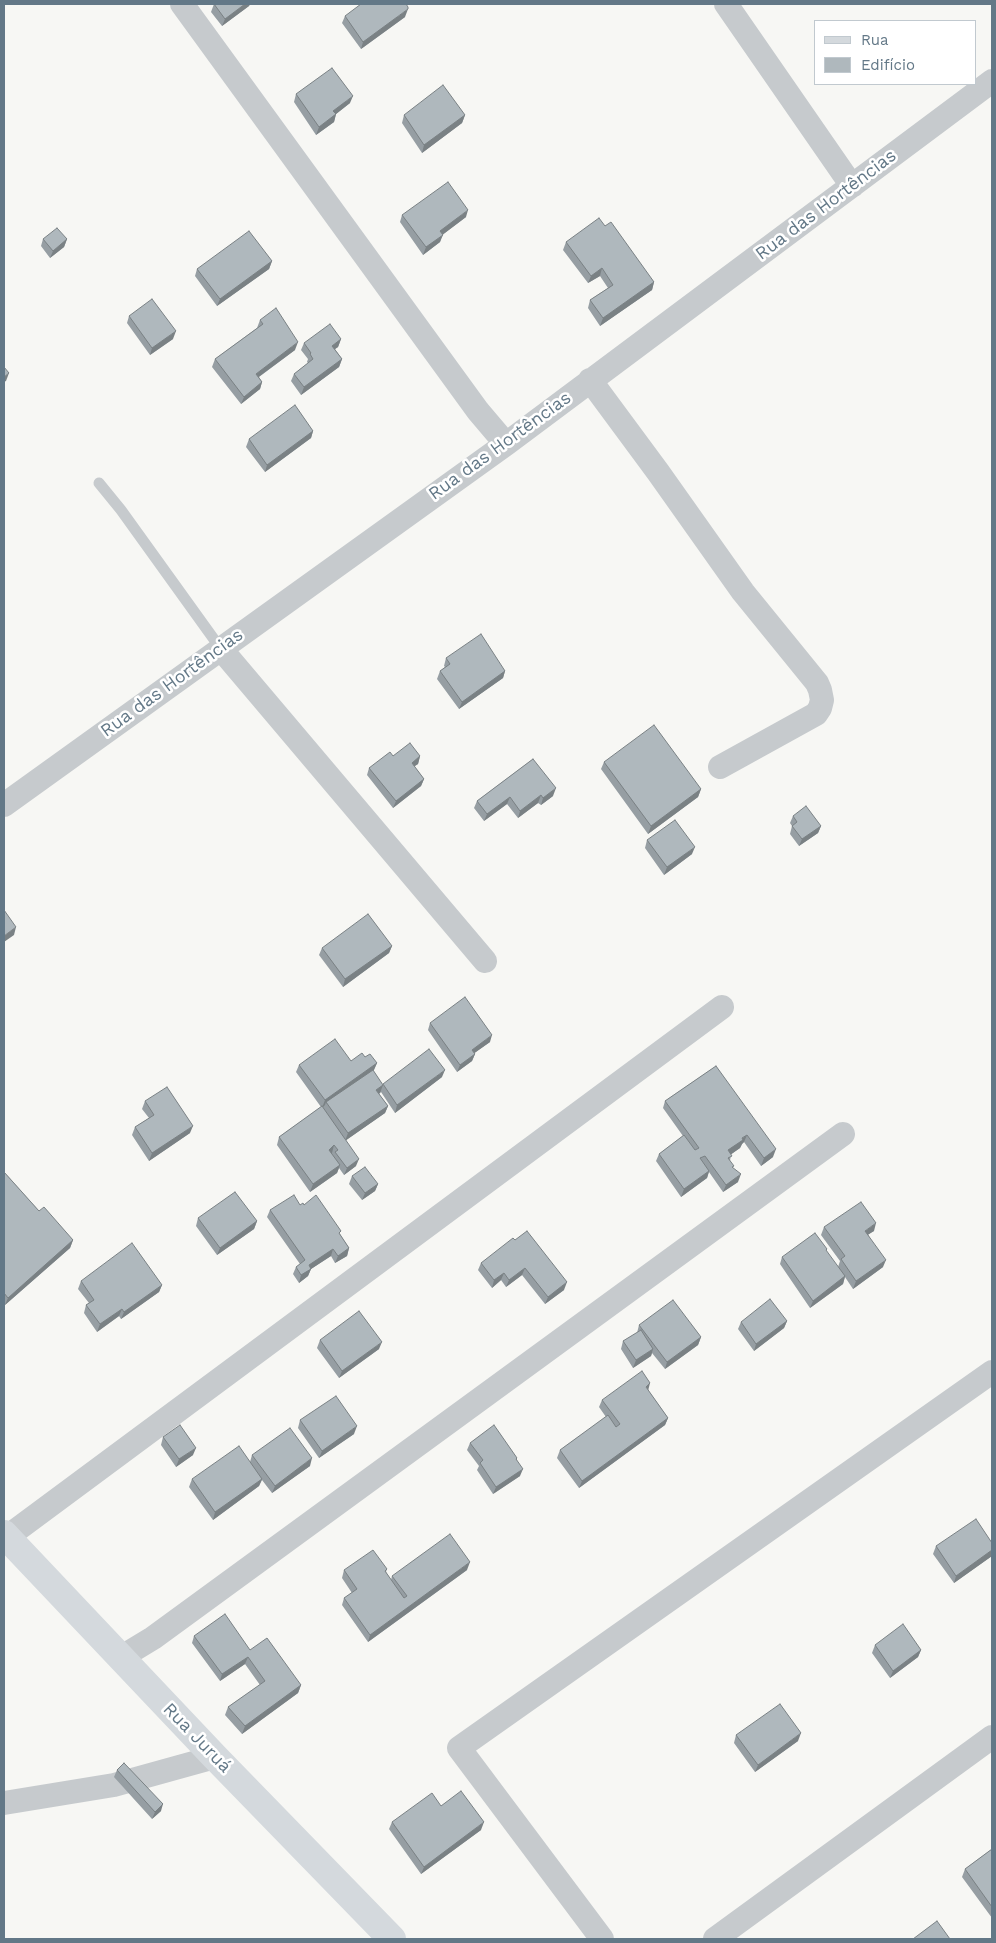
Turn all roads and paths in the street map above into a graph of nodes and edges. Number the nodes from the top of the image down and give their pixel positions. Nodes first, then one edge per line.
1 (182, 4) edge
2 (726, 4) edge
3 (992, 81) edge
4 (852, 186) junction
5 (590, 380) junction
6 (506, 444) junction
7 (99, 483) dead end
8 (220, 649) junction
9 (720, 767) dead end
10 (4, 805) edge
11 (485, 961) dead end
12 (722, 1007) dead end
13 (843, 1134) dead end
14 (992, 1372) edge
15 (5, 1535) edge
16 (120, 1658) junction
17 (992, 1737) edge
18 (216, 1757) junction
19 (4, 1803) edge
20 (392, 1939) edge
21 (602, 1939) edge
22 (715, 1939) edge

1 - 6 street
2 - 4 street
3 - 4 street, Rua das Hortências
4 - 5 street, Rua das Hortências
5 - 6 street, Rua das Hortências
5 - 9 street
6 - 8 street, Rua das Hortências
7 - 8 lane
8 - 10 street, Rua das Hortências
8 - 11 street
12 - 15 street
13 - 16 street
14 - 21 street
15 - 16 street, Rua Juruá
16 - 18 street, Rua Juruá
17 - 22 street
18 - 19 street
18 - 20 street, Rua Juruá

